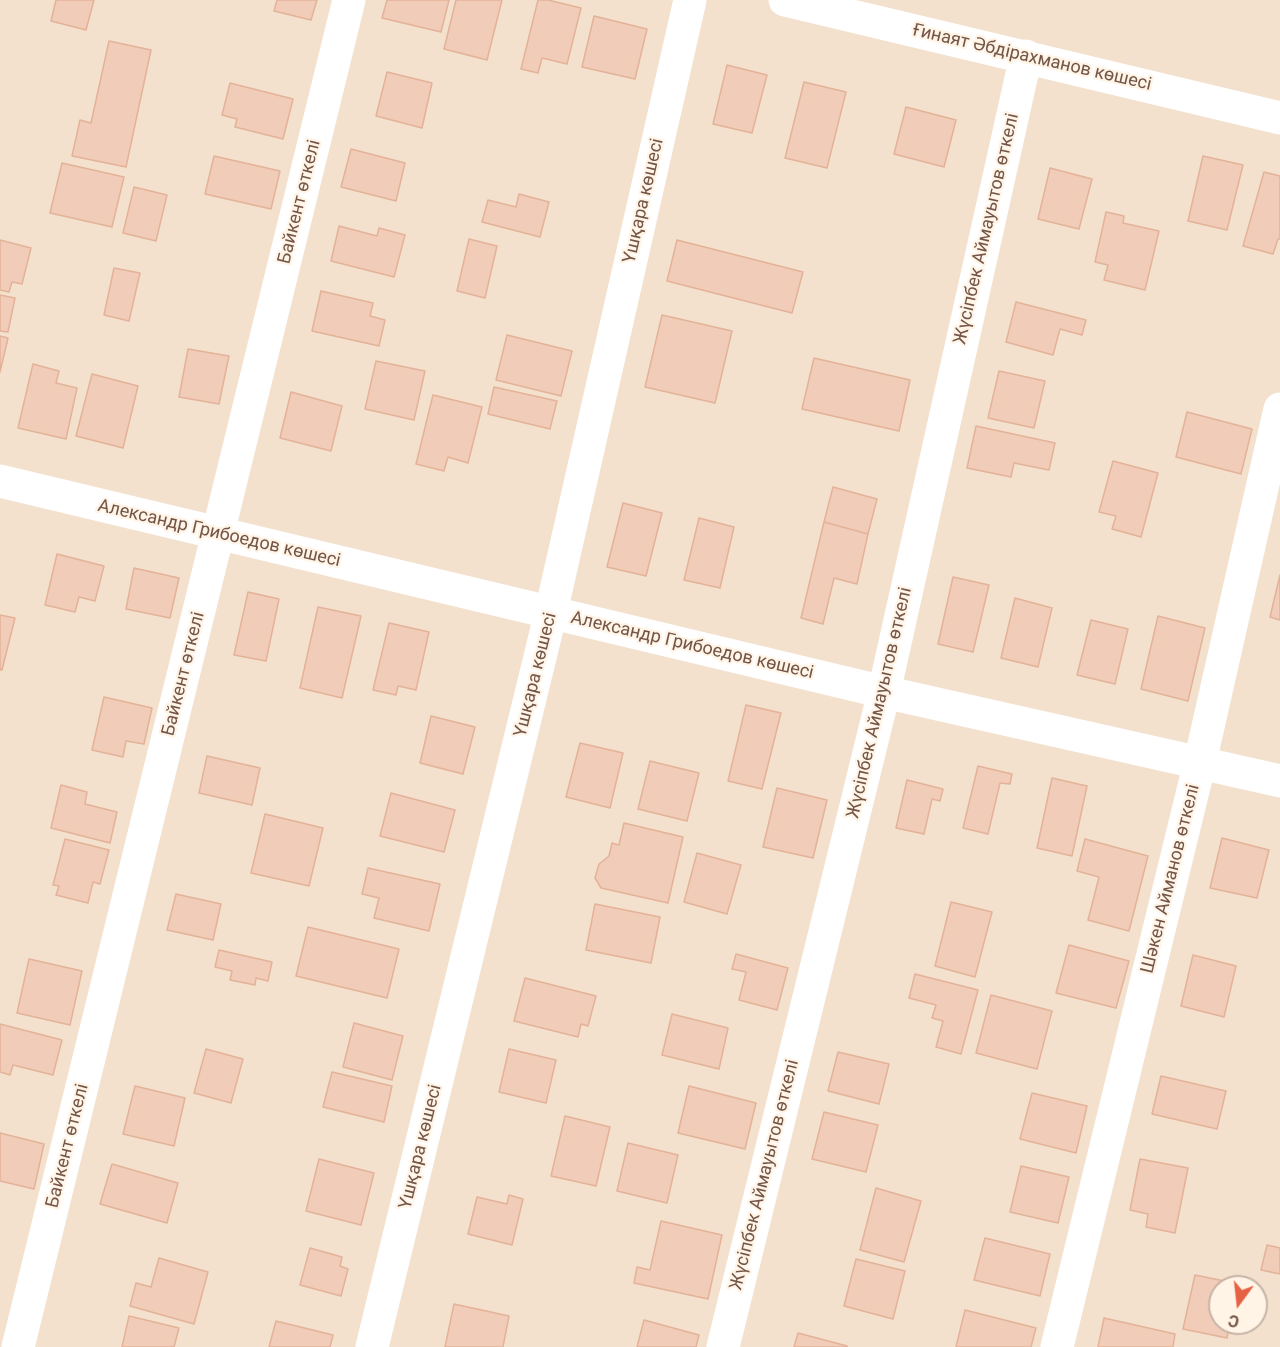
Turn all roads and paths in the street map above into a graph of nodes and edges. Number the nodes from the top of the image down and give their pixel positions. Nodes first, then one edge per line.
1 (349, 0) edge
2 (690, 0) edge
3 (785, 0) edge
4 (1026, 56) junction
5 (1280, 118) edge
6 (1280, 409) edge
7 (0, 481) edge
8 (219, 534) junction
9 (551, 612) junction
10 (885, 692) junction
11 (1200, 762) junction
12 (1280, 781) edge
13 (18, 1347) edge
14 (372, 1347) edge
15 (723, 1347) edge
16 (1057, 1347) edge

1 - 8 street, Байкент өткелі
2 - 9 street, Үшқара көшесі
3 - 4 street, Ғинаят Әбдірахманов көшесі
4 - 5 street, Ғинаят Әбдірахманов көшесі
4 - 10 street, Жүсіпбек Аймауытов өткелі
6 - 11 street, Шәкен Айманов өткелі
7 - 8 street, Александр Грибоедов көшесі
8 - 9 street, Александр Грибоедов көшесі
8 - 13 street, Байкент өткелі
9 - 10 street, Александр Грибоедов көшесі
9 - 14 street, Үшқара көшесі
10 - 11 street, Александр Грибоедов көшесі
10 - 15 street, Жүсіпбек Аймауытов өткелі
11 - 12 street, Александр Грибоедов көшесі
11 - 16 street, Шәкен Айманов өткелі

